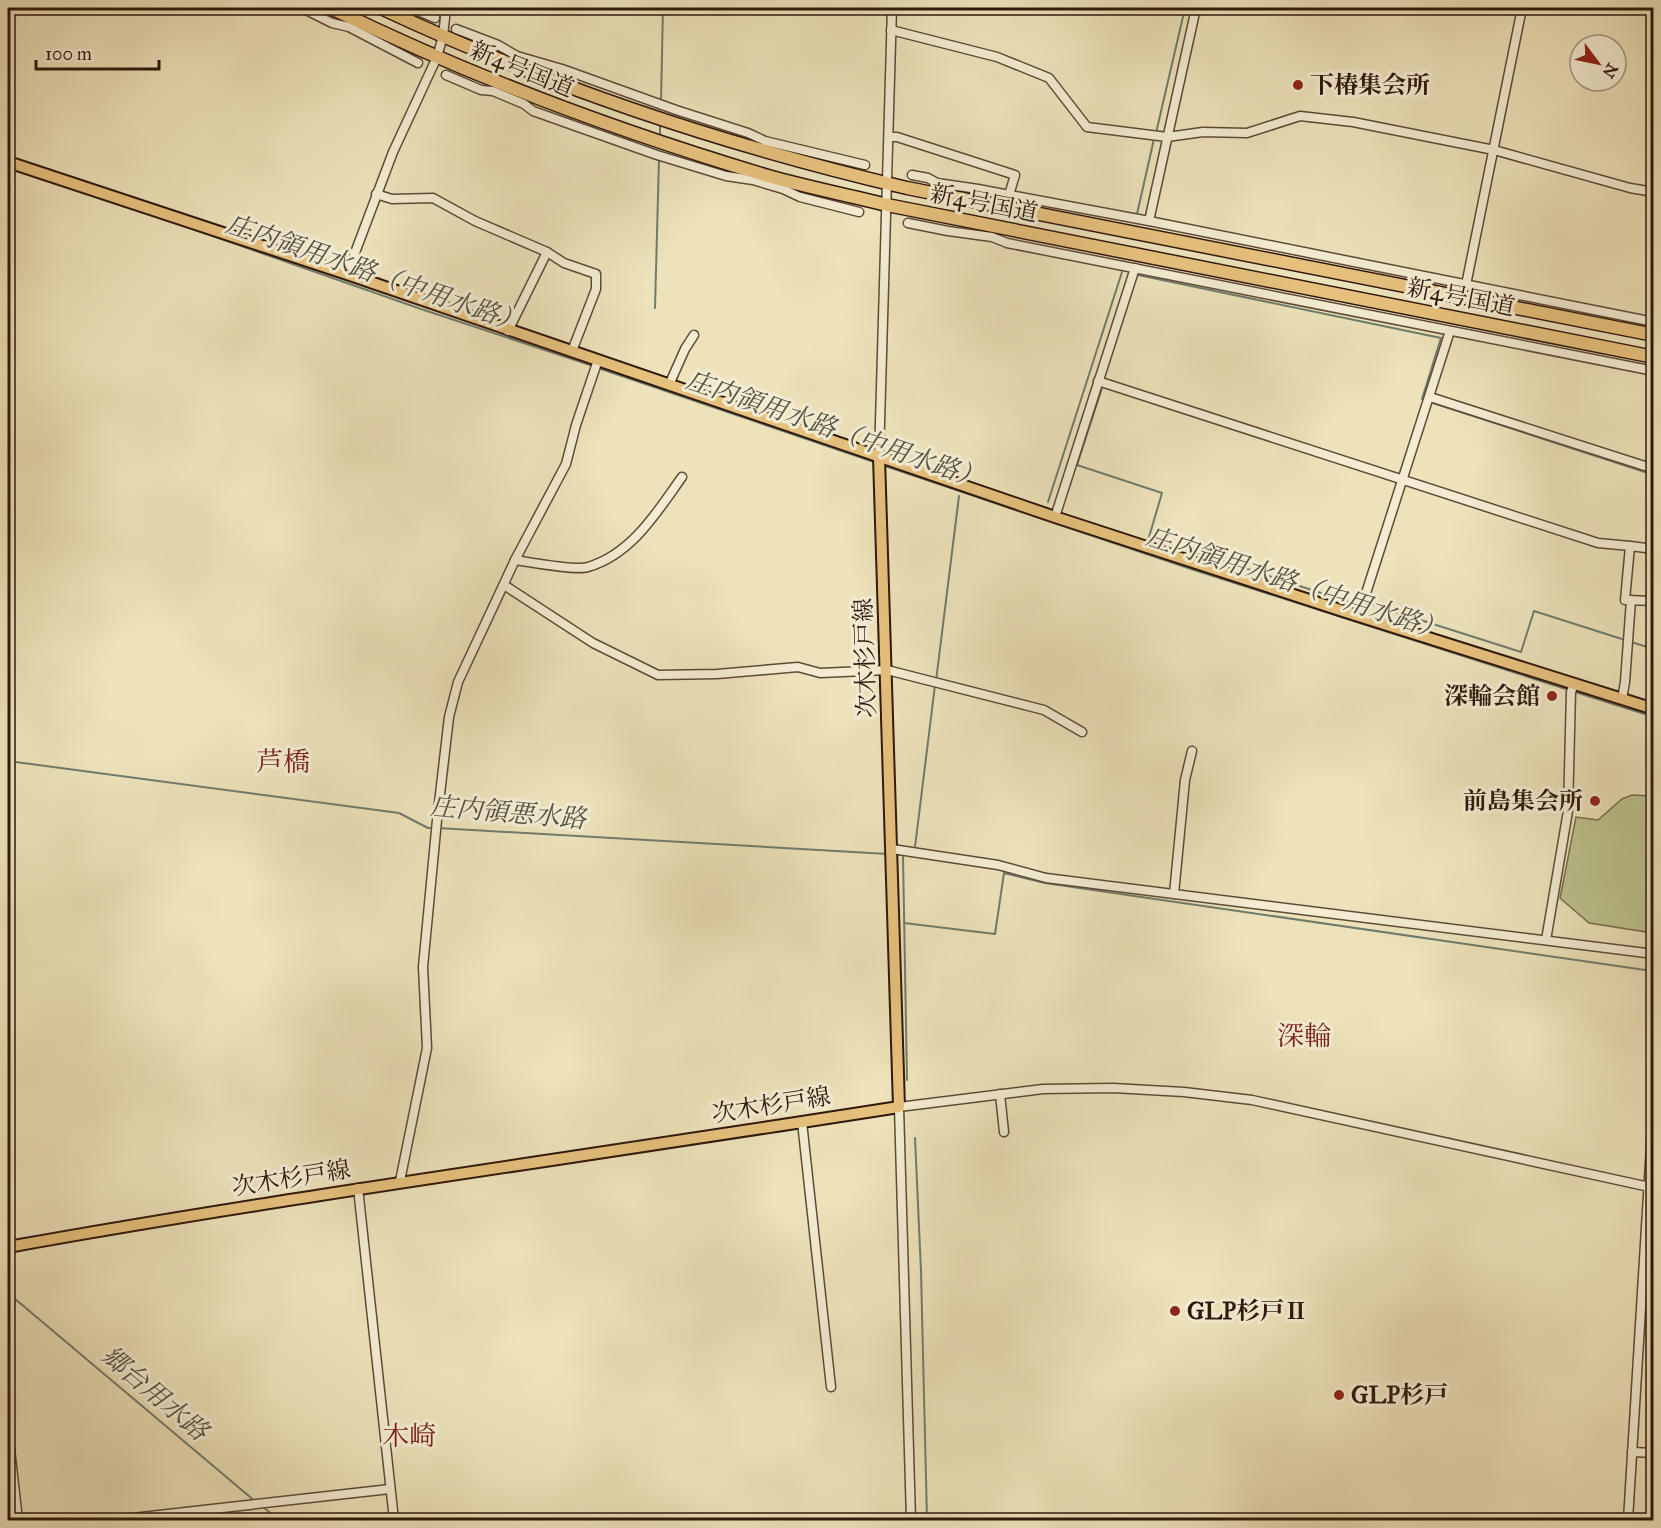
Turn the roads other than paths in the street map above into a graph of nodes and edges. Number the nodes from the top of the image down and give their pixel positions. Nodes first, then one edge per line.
1 (302, 8) edge
2 (331, 8) edge
3 (381, 8) edge
4 (411, 8) edge
5 (446, 8) edge
6 (892, 8) edge
7 (1196, 8) edge
8 (1522, 8) edge
9 (435, 18) dead end
10 (365, 29) junction
11 (456, 29) dead end
12 (891, 30) junction
13 (443, 36) junction
14 (437, 57) junction
15 (515, 61) junction
16 (418, 63) dead end
17 (446, 75) dead end
18 (508, 92) junction
19 (889, 137) junction
20 (1167, 137) junction
21 (774, 149) junction
22 (1494, 150) junction
23 (8, 162) edge
24 (865, 165) dead end
25 (912, 175) dead end
26 (769, 180) junction
27 (887, 183) junction
28 (949, 190) junction
29 (1653, 192) edge
30 (376, 194) junction
31 (1009, 195) junction
32 (887, 205) junction
33 (859, 212) dead end
34 (1149, 221) junction
35 (908, 223) dead end
36 (979, 229) junction
37 (547, 252) junction
38 (1135, 268) junction
39 (347, 274) junction
40 (1466, 285) junction
41 (1451, 288) junction
42 (1653, 322) edge
43 (508, 331) junction
44 (1450, 331) junction
45 (694, 335) dead end
46 (1653, 335) edge
47 (572, 351) junction
48 (1653, 357) edge
49 (598, 360) junction
50 (1653, 371) edge
51 (1098, 381) junction
52 (669, 385) junction
53 (1430, 397) junction
54 (879, 457) junction
55 (1653, 469) edge
56 (682, 477) dead end
57 (1402, 480) junction
58 (1055, 517) junction
59 (1630, 546) junction
60 (1653, 549) edge
61 (515, 560) junction
62 (504, 585) junction
63 (1631, 600) junction
64 (1653, 601) edge
65 (1359, 615) junction
66 (887, 670) junction
67 (1574, 684) junction
68 (1622, 699) junction
69 (1653, 709) edge
70 (1082, 732) dead end
71 (1192, 751) dead end
72 (892, 849) junction
73 (1174, 894) junction
74 (1546, 940) junction
75 (1653, 954) edge
76 (1000, 1094) junction
77 (1653, 1097) edge
78 (899, 1107) junction
79 (802, 1122) junction
80 (1004, 1132) dead end
81 (400, 1181) junction
82 (358, 1188) junction
83 (1651, 1188) edge
84 (8, 1247) edge
85 (831, 1387) dead end
86 (8, 1431) edge
87 (1632, 1452) junction
88 (1653, 1453) edge
89 (390, 1489) junction
90 (18, 1521) edge
91 (115, 1521) edge
92 (394, 1521) edge
93 (911, 1521) edge
94 (1628, 1521) edge

1 - 10 street
2 - 10 highway, 新4号国道
3 - 13 highway, 新4号国道
4 - 9 street
5 - 13 street
6 - 12 street
7 - 20 street
8 - 22 street
10 - 14 highway, 新4号国道
10 - 16 street
11 - 15 street
12 - 19 street
12 - 20 street
13 - 14 street
13 - 15 highway, 新4号国道
14 - 18 highway, 新4号国道
14 - 30 street
15 - 21 highway, 新4号国道
17 - 18 street
18 - 26 highway, 新4号国道
19 - 27 street
19 - 31 street
20 - 22 street
20 - 34 street
21 - 24 street
21 - 27 highway, 新4号国道
22 - 29 street
22 - 40 street
23 - 39 main road
25 - 28 street
26 - 32 highway, 新4号国道
26 - 33 street
27 - 28 highway, 新4号国道
27 - 32 street
28 - 31 street
28 - 41 highway, 新4号国道
30 - 37 street
30 - 39 street
31 - 34 street
32 - 36 highway, 新4号国道
32 - 54 street
34 - 41 street
35 - 36 street
36 - 38 street
36 - 48 highway, 新4号国道
37 - 43 street
37 - 47 street
38 - 44 street
38 - 51 street
39 - 43 main road
40 - 41 street
40 - 42 street
41 - 46 highway, 新4号国道
43 - 47 main road
44 - 50 street
44 - 53 street
45 - 52 street
47 - 49 main road
49 - 52 main road
49 - 61 street
51 - 57 street
51 - 58 street
52 - 54 main road
53 - 55 street
53 - 57 street
54 - 58 main road
54 - 66 main road, 次木杉戸線
56 - 61 street
57 - 59 street
57 - 65 street
58 - 65 main road
59 - 60 street
59 - 63 street
61 - 62 street
62 - 66 street
62 - 81 street
63 - 64 street
63 - 68 street
65 - 67 main road
66 - 70 street
66 - 72 main road, 次木杉戸線
67 - 68 main road
67 - 74 street
68 - 69 main road
71 - 73 street
72 - 73 street
72 - 78 main road, 次木杉戸線
73 - 74 street
74 - 75 street
76 - 78 street
76 - 80 street
76 - 83 street
77 - 83 street
78 - 79 main road, 次木杉戸線
78 - 93 street
79 - 81 main road, 次木杉戸線
79 - 85 street
81 - 82 main road, 次木杉戸線
82 - 84 main road, 次木杉戸線
82 - 89 street
83 - 87 street
86 - 90 street
87 - 88 street
87 - 94 street
89 - 91 street
89 - 92 street

